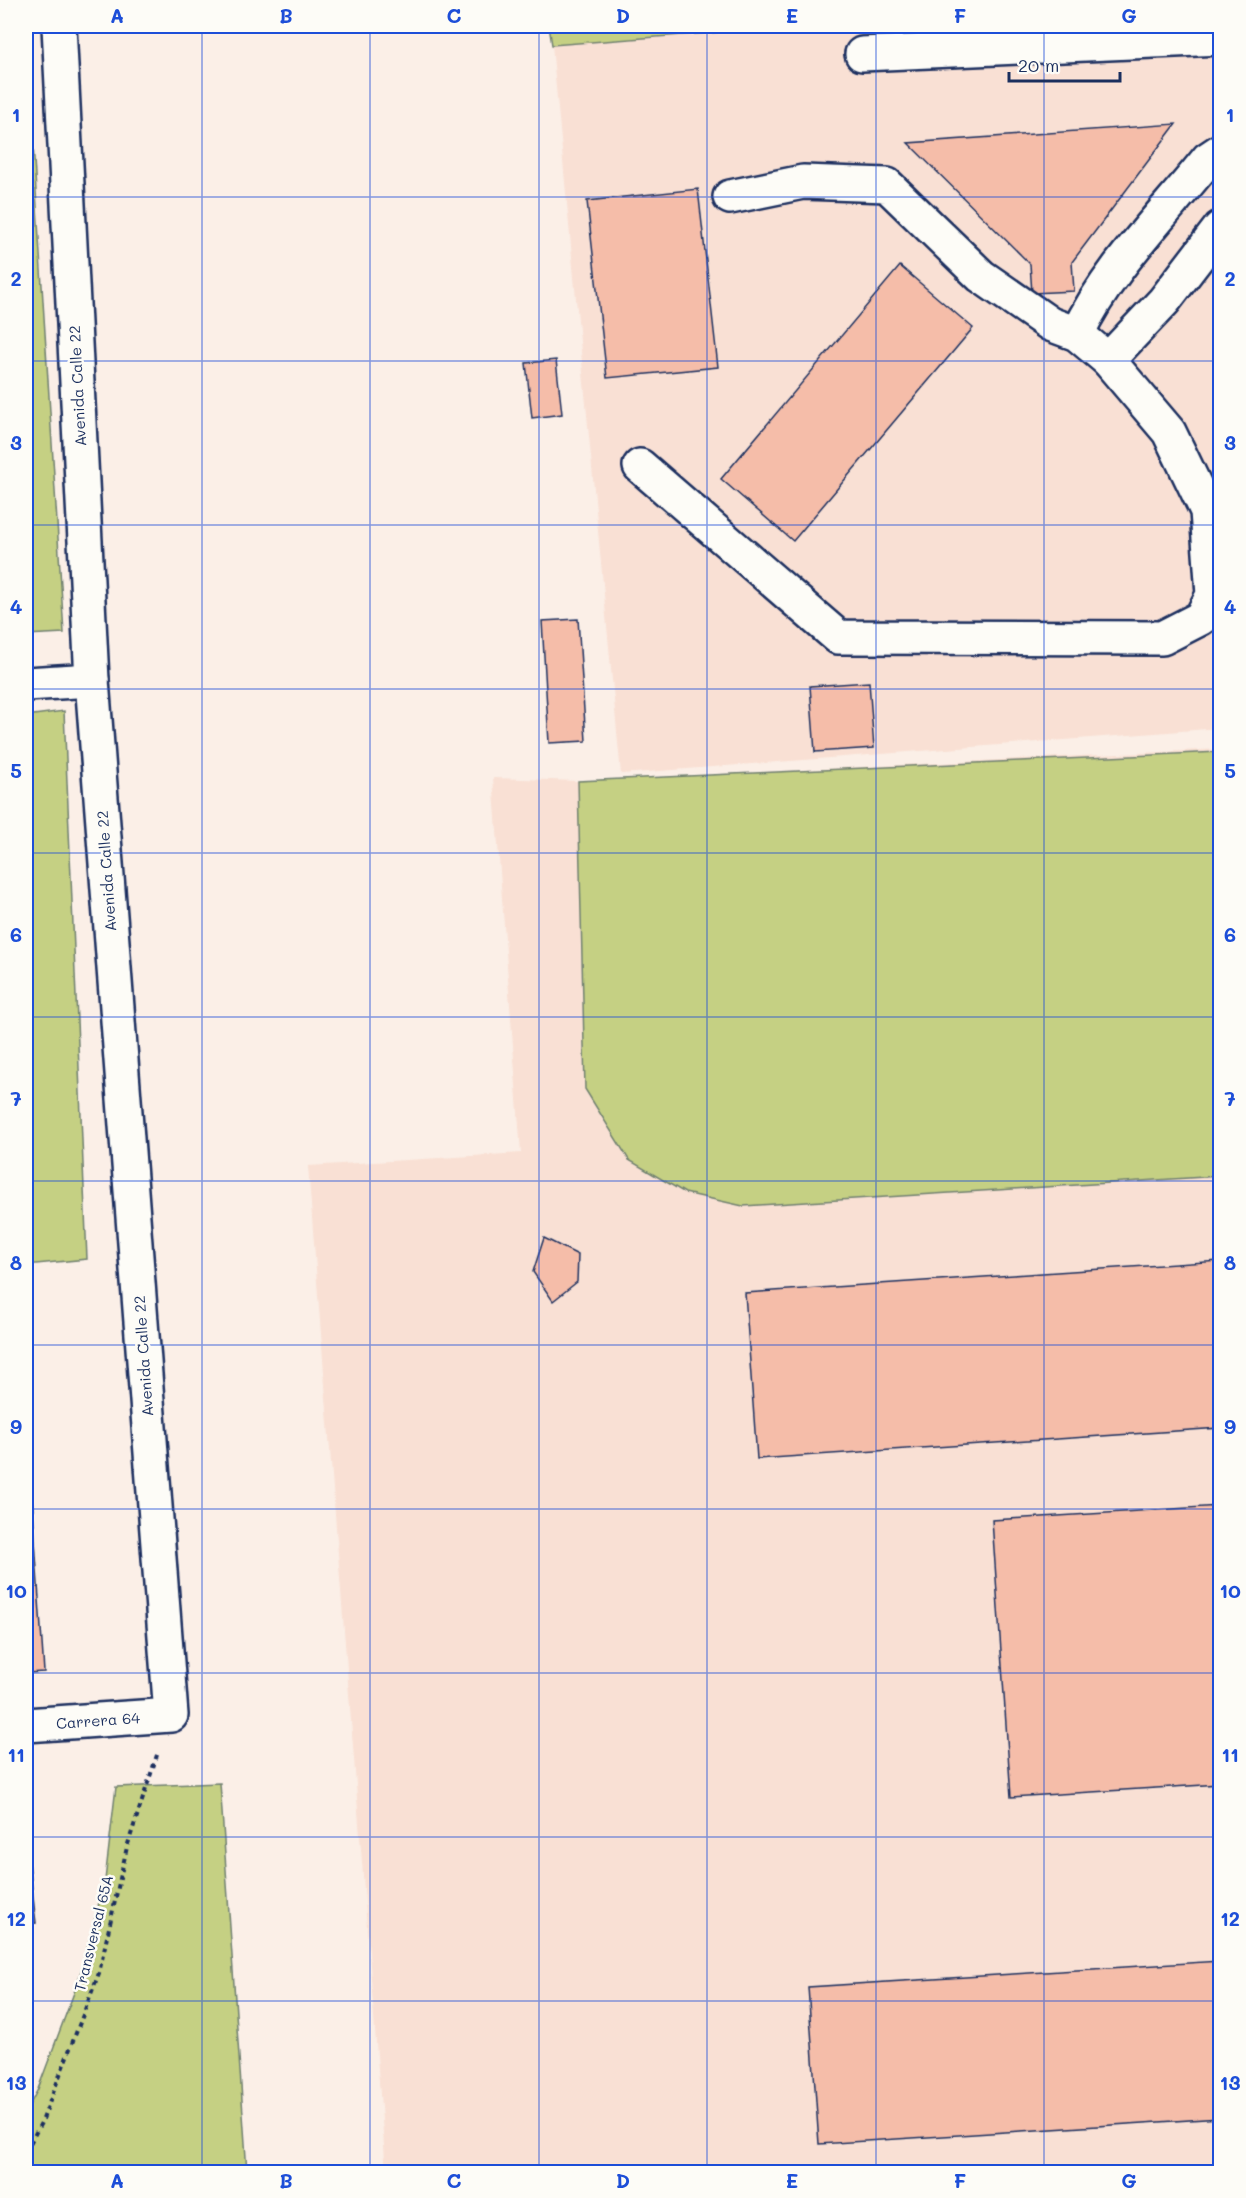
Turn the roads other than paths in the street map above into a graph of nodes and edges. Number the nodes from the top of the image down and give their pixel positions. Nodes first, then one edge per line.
1 (59, 26) edge
2 (1221, 38) edge
3 (862, 54) dead end
4 (1221, 150) edge
5 (730, 197) dead end
6 (1221, 228) edge
7 (1077, 334) junction
8 (1108, 360) junction
9 (640, 466) dead end
10 (92, 680) junction
11 (26, 684) edge
12 (171, 1715) joint
13 (26, 1725) edge

1 - 10 street, Avenida Calle 22
2 - 3 street
4 - 7 street
5 - 7 street
6 - 8 street
7 - 8 street
8 - 9 street
10 - 11 street
10 - 12 street, Avenida Calle 22
12 - 13 street, Carrera 64

